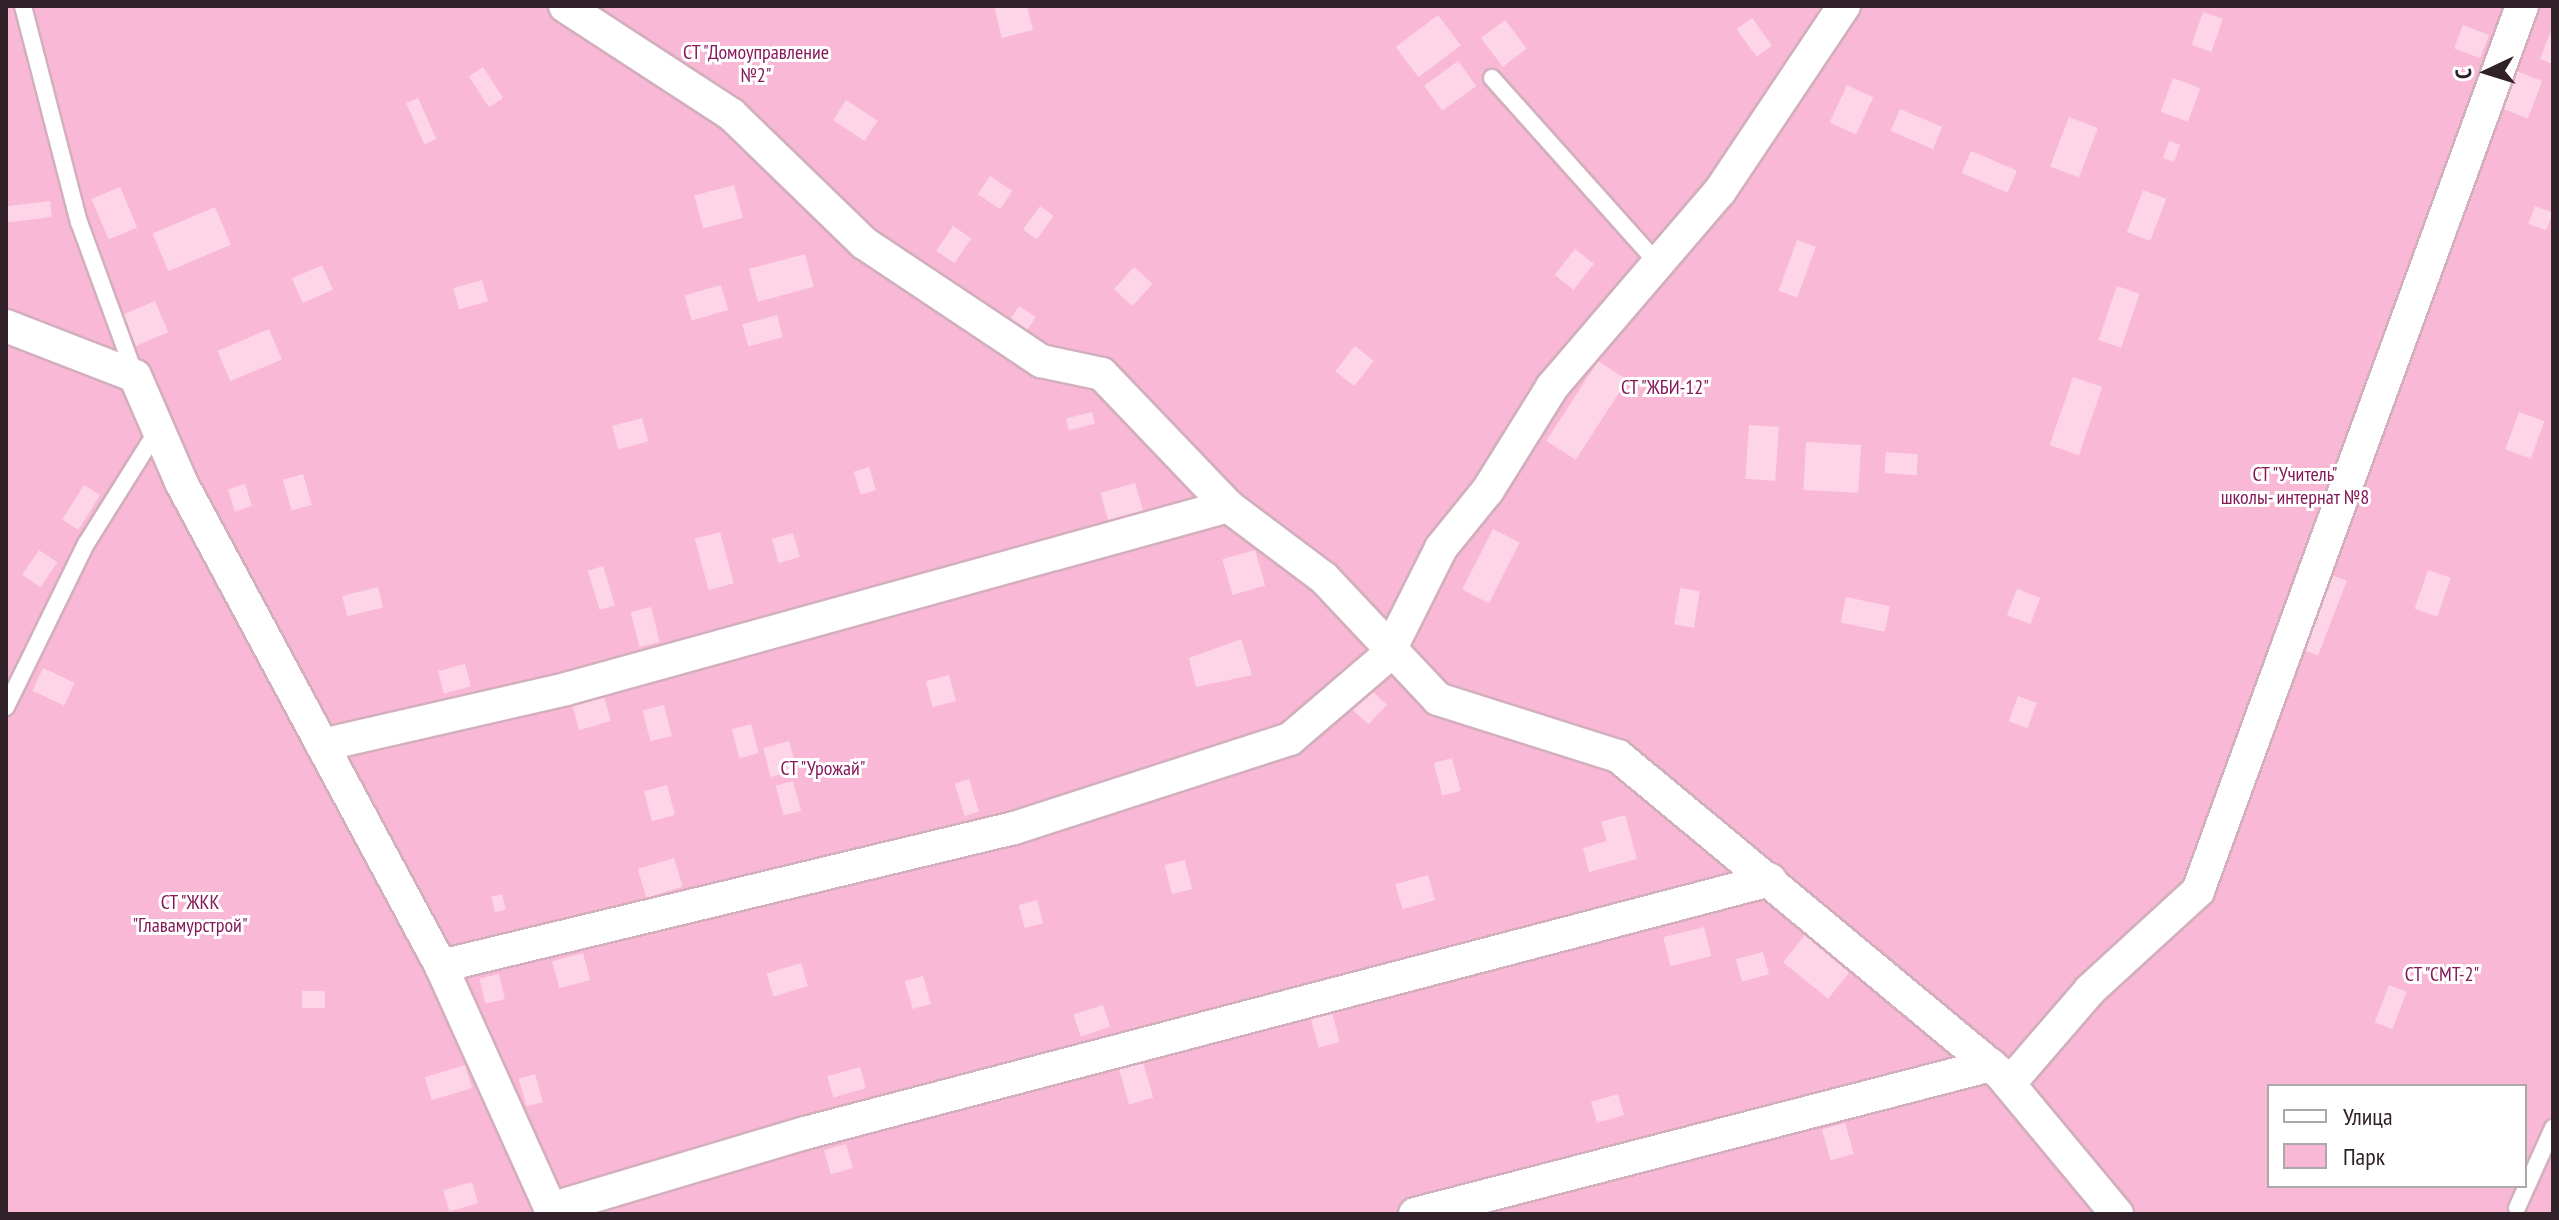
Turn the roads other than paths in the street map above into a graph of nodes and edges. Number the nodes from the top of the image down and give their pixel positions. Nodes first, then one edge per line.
1 (23, 6) edge
2 (565, 6) edge
3 (1844, 6) edge
4 (2522, 6) edge
5 (1492, 78) dead end
6 (1660, 266) junction
7 (6, 326) edge
8 (135, 376) junction
9 (158, 429) junction
10 (1228, 506) junction
11 (1393, 644) junction
12 (6, 707) edge
13 (322, 745) junction
14 (1770, 880) junction
15 (441, 966) junction
16 (2000, 1074) junction
17 (2553, 1128) edge
18 (2527, 1186) edge
19 (2526, 1188) edge
20 (2517, 1208) dead end
21 (552, 1212) edge
22 (1415, 1214) edge
23 (2117, 1214) edge

1 - 8 lane
2 - 10 street
3 - 6 street
4 - 16 street
5 - 6 lane
6 - 11 street
7 - 8 street
8 - 9 street
9 - 12 lane
9 - 13 street
10 - 11 street
10 - 13 street
11 - 14 street
11 - 15 street
13 - 15 street
14 - 16 street
14 - 21 street
15 - 21 street
16 - 22 street
16 - 23 street
17 - 18 lane
19 - 20 lane

